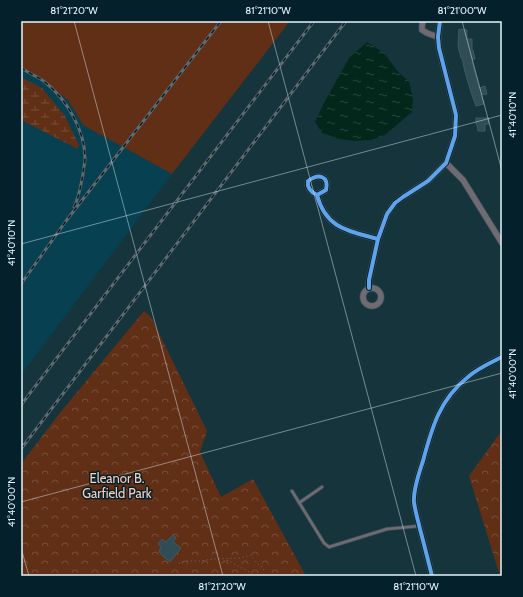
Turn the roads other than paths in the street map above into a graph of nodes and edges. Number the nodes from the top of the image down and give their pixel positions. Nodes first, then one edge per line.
1 (423, 21) edge
2 (440, 21) edge
3 (438, 37) junction
4 (446, 163) junction
5 (316, 195) dead end
6 (378, 239) junction
7 (502, 243) edge
8 (369, 288) dead end
9 (502, 356) edge
10 (322, 487) dead end
11 (292, 491) dead end
12 (299, 503) junction
13 (419, 526) junction
14 (432, 576) edge

1 - 3 street
2 - 3 street
3 - 4 street
4 - 6 street
4 - 7 street
5 - 6 street
6 - 8 street
9 - 13 street
10 - 12 lane
11 - 12 lane
12 - 13 lane
13 - 14 street

